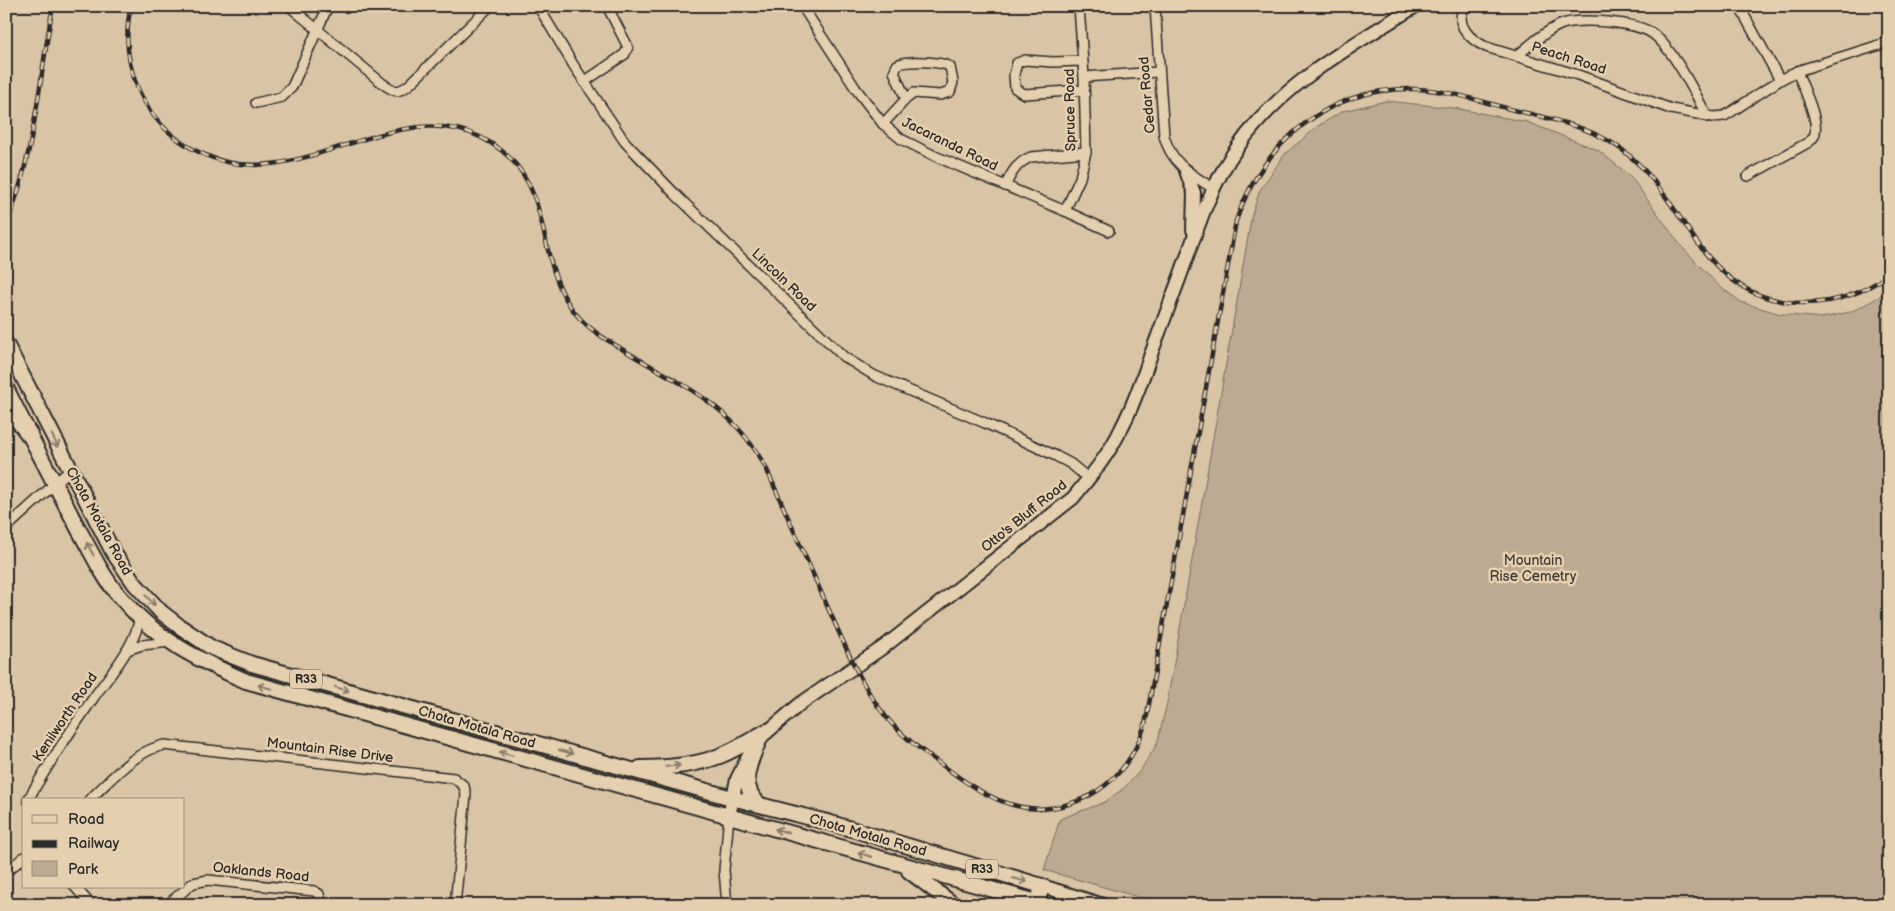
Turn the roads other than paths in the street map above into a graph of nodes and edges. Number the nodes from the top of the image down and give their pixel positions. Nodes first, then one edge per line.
1 (289, 6) edge
2 (328, 6) edge
3 (490, 6) edge
4 (538, 6) edge
5 (607, 6) edge
6 (802, 6) edge
7 (1078, 6) edge
8 (1155, 6) edge
9 (1416, 6) edge
10 (1465, 6) edge
11 (1739, 6) edge
12 (318, 29) junction
13 (1889, 42) edge
14 (1517, 56) junction
15 (1082, 61) junction
16 (1797, 71) junction
17 (1159, 72) junction
18 (1084, 77) junction
19 (1780, 80) junction
20 (584, 82) junction
21 (1084, 90) junction
22 (906, 99) junction
23 (256, 103) dead end
24 (1707, 117) junction
25 (883, 124) junction
26 (1086, 152) junction
27 (1186, 171) junction
28 (1748, 176) dead end
29 (1005, 186) junction
30 (1214, 189) junction
31 (1066, 210) junction
32 (1110, 231) dead end
33 (1192, 242) junction
34 (6, 344) edge
35 (6, 388) edge
36 (6, 404) edge
37 (29, 434) junction
38 (70, 470) junction
39 (1088, 480) junction
40 (53, 483) junction
41 (6, 528) edge
42 (140, 618) junction
43 (170, 642) junction
44 (127, 650) junction
45 (764, 734) junction
46 (624, 768) junction
47 (29, 798) edge
48 (91, 798) edge
49 (732, 798) junction
50 (759, 804) junction
51 (730, 816) junction
52 (22, 859) edge
53 (902, 866) junction
54 (6, 872) edge
55 (1042, 886) junction
56 (76, 888) edge
57 (185, 888) edge
58 (185, 888) edge
59 (1040, 904) edge
60 (91, 905) edge
61 (166, 905) edge
62 (322, 905) edge
63 (454, 905) edge
64 (727, 905) edge
65 (954, 905) edge
66 (1103, 905) edge

1 - 12 street
2 - 12 street
3 - 12 street
4 - 20 street, Lincoln Road
5 - 20 street
6 - 25 street, Jacaranda Road
7 - 15 street, Spruce Road
8 - 17 street, Cedar Road
9 - 30 main road, Otto's Bluff Road
10 - 14 street
11 - 19 street
12 - 23 street
13 - 16 street, Peach Road
14 - 24 street, Peach Road
14 - 24 street, Peach Road
15 - 18 street, Spruce Road
15 - 21 street
16 - 19 street, Peach Road
16 - 28 street
17 - 18 street
17 - 27 street, Cedar Road
18 - 21 street, Spruce Road
19 - 24 street, Peach Road
20 - 39 street, Lincoln Road
21 - 26 street, Spruce Road
22 - 22 street
22 - 25 street
25 - 29 street, Jacaranda Road
26 - 29 street
26 - 31 street, Spruce Road
27 - 30 street, Cedar Road
27 - 33 main road
29 - 31 street, Jacaranda Road
30 - 33 main road, Otto's Bluff Road
31 - 32 street, Jacaranda Road
33 - 39 main road, Otto's Bluff Road
34 -> 38 main road, Chota Motala Road / R33
35 - 37 main road, Chota Motala Road / R33
36 - 37 highway
37 - 40 main road, Chota Motala Road / R33
38 - 40 street
38 -> 46 main road, Chota Motala Road / R33
39 - 45 main road, Otto's Bluff Road
40 - 41 street
42 -> 40 main road, Chota Motala Road / R33
42 - 43 main road, Chota Motala Road / R33
42 - 44 street, Kenilworth Road
43 - 44 street
51 -> 43 main road, Chota Motala Road / R33
44 - 47 street, Kenilworth Road
46 -> 45 main road
45 - 49 main road, Otto's Bluff Road
45 - 50 main road
46 - 49 main road, Chota Motala Road / R33
48 - 63 street, Mountain Rise Drive
49 - 50 main road, Chota Motala Road / R33
49 - 51 main road, Otto's Bluff Road
50 -> 55 main road, Chota Motala Road / R33
53 -> 51 main road, Chota Motala Road / R33
51 - 64 street, Otto's Bluff Road
52 - 54 street
53 - 59 main road, Chota Motala Road / R33
53 - 65 main road
55 - 59 main road, R33
55 - 66 main road, Chota Motala Road
56 - 60 street
57 - 61 street, Oaklands Road
58 - 62 street, Oaklands Road

